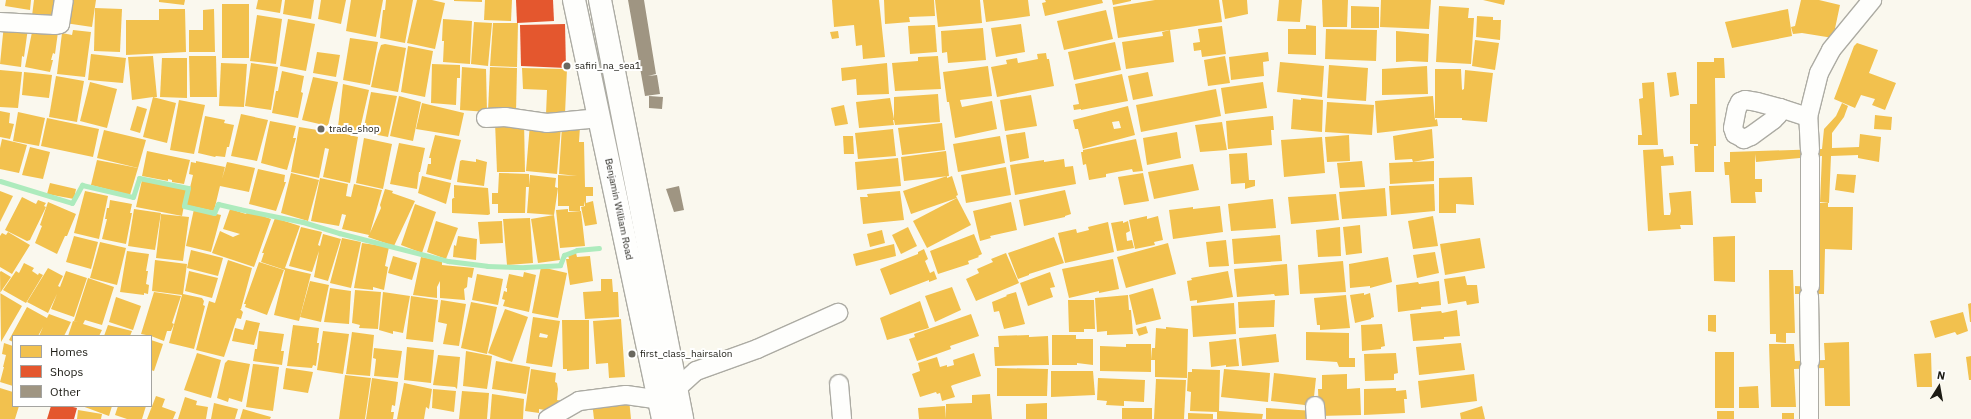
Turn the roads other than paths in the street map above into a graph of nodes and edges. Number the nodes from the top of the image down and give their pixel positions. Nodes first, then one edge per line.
1 (64, 0) edge
2 (574, 0) edge
3 (600, 0) edge
4 (1872, 0) edge
5 (0, 22) edge
6 (1780, 108) dead end
7 (1808, 116) junction
8 (486, 118) dead end
9 (600, 118) junction
10 (838, 314) dead end
11 (839, 384) dead end
12 (666, 403) edge
13 (548, 419) edge
14 (682, 419) edge
15 (842, 419) edge
16 (1809, 419) edge

1 - 5 street
2 - 9 main road, Benjamin William Road
3 - 12 main road, Benjamin William Road
4 - 7 street
6 - 7 street
7 - 16 street
8 - 9 street
9 - 12 main road, Benjamin William Road
10 - 12 street
11 - 15 street
12 - 13 street
12 - 14 main road, Benjamin William Road

